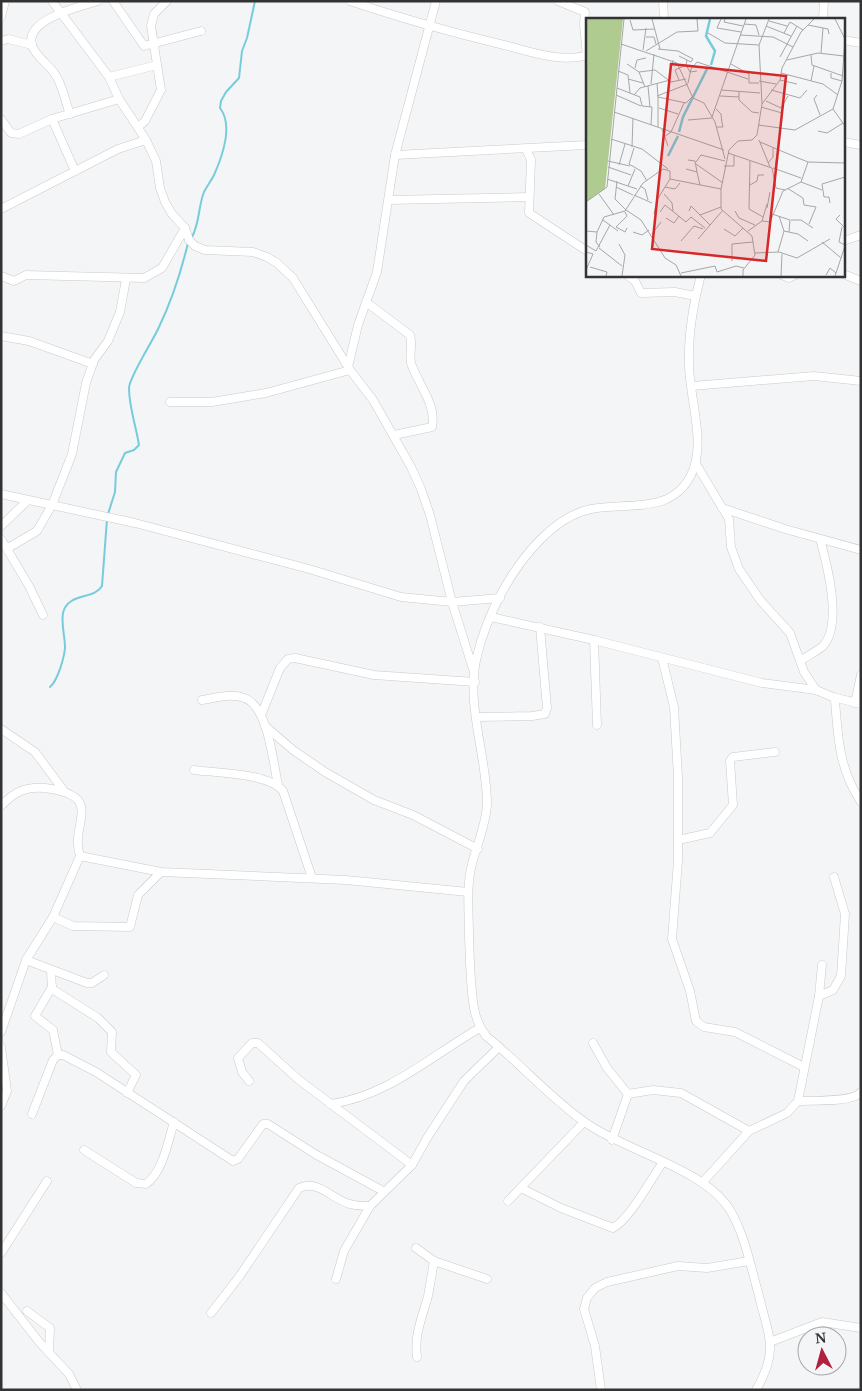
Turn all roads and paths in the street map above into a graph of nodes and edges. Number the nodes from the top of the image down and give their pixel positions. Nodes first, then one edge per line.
1 (5, 1) edge
2 (52, 1) edge
3 (98, 1) edge
4 (113, 1) edge
5 (167, 1) edge
6 (350, 1) edge
7 (436, 1) edge
8 (558, 1) edge
9 (663, 1) edge
10 (824, 1) edge
11 (60, 12) junction
12 (1, 17) edge
13 (664, 18) edge
14 (823, 18) edge
15 (430, 28) junction
16 (201, 31) dead end
17 (586, 32) edge
18 (844, 40) edge
19 (1, 41) edge
20 (861, 44) edge
21 (32, 45) junction
22 (154, 45) junction
23 (586, 56) edge
24 (157, 65) junction
25 (109, 77) junction
26 (119, 99) junction
27 (70, 114) junction
28 (52, 120) junction
29 (2, 122) edge
30 (138, 127) junction
31 (146, 140) junction
32 (844, 142) edge
33 (586, 145) edge
34 (861, 145) edge
35 (526, 149) junction
36 (395, 154) junction
37 (75, 171) junction
38 (528, 197) junction
39 (389, 200) junction
40 (1, 208) edge
41 (185, 228) junction
42 (861, 235) edge
43 (844, 241) edge
44 (586, 250) edge
45 (844, 274) edge
46 (1, 276) edge
47 (628, 276) edge
48 (701, 276) edge
49 (126, 279) junction
50 (861, 281) edge
51 (695, 296) junction
52 (366, 302) junction
53 (1, 336) edge
54 (93, 364) junction
55 (349, 368) junction
56 (861, 381) edge
57 (692, 386) junction
58 (170, 402) dead end
59 (394, 435) junction
60 (696, 464) junction
61 (1, 494) edge
62 (27, 501) junction
63 (52, 505) junction
64 (722, 508) junction
65 (1, 526) edge
66 (1, 539) edge
67 (820, 539) junction
68 (8, 548) junction
69 (861, 550) edge
70 (500, 598) junction
71 (452, 602) junction
72 (43, 615) dead end
73 (491, 617) junction
74 (540, 627) junction
75 (594, 640) junction
76 (662, 658) junction
77 (800, 661) junction
78 (474, 670) junction
79 (861, 674) edge
80 (475, 682) junction
81 (816, 690) junction
82 (833, 697) junction
83 (202, 700) dead end
84 (858, 703) edge
85 (262, 713) junction
86 (476, 717) junction
87 (597, 725) dead end
88 (265, 726) junction
89 (1, 729) edge
90 (775, 752) dead end
91 (194, 770) dead end
92 (278, 785) junction
93 (64, 791) junction
94 (861, 802) edge
95 (1, 806) edge
96 (678, 840) junction
97 (478, 849) junction
98 (80, 856) junction
99 (161, 872) junction
100 (834, 877) dead end
101 (312, 878) junction
102 (468, 892) junction
103 (53, 917) junction
104 (26, 960) junction
105 (822, 965) dead end
106 (51, 971) junction
107 (104, 975) dead end
108 (52, 987) junction
109 (819, 996) junction
110 (480, 1028) junction
111 (1, 1032) edge
112 (593, 1043) dead end
113 (1, 1047) edge
114 (499, 1047) junction
115 (58, 1055) junction
116 (804, 1067) junction
117 (249, 1081) dead end
118 (861, 1092) edge
119 (127, 1093) junction
120 (628, 1094) junction
121 (798, 1100) junction
122 (330, 1104) junction
123 (1, 1106) edge
124 (32, 1114) dead end
125 (174, 1122) junction
126 (584, 1122) junction
127 (749, 1131) junction
128 (612, 1140) junction
129 (84, 1150) dead end
130 (663, 1162) junction
131 (412, 1165) junction
132 (47, 1181) dead end
133 (702, 1183) junction
134 (521, 1188) junction
135 (383, 1191) junction
136 (508, 1201) dead end
137 (370, 1206) junction
138 (416, 1248) dead end
139 (1, 1253) edge
140 (434, 1261) junction
141 (749, 1261) junction
142 (336, 1279) dead end
143 (487, 1279) dead end
144 (1, 1293) edge
145 (27, 1311) dead end
146 (211, 1313) dead end
147 (861, 1328) edge
148 (770, 1342) junction
149 (49, 1352) junction
150 (417, 1357) dead end
151 (76, 1390) edge
152 (601, 1390) edge
153 (756, 1390) edge

1 - 12 street
2 - 11 street
3 - 11 street
4 - 22 street
5 - 22 street
6 - 15 street
7 - 15 street
8 - 17 street
9 - 13 street
10 - 14 street
11 - 21 street
11 - 25 street
15 - 23 street
15 - 36 street
16 - 22 street
18 - 20 street
19 - 21 street
21 - 27 street
22 - 24 street
24 - 25 street
24 - 30 street
25 - 26 street
26 - 27 street
26 - 30 street
27 - 28 street
28 - 29 street
28 - 37 street
30 - 31 street
31 - 37 street
31 - 41 street
32 - 34 street
33 - 35 street
35 - 36 street
35 - 38 street
36 - 39 street
37 - 40 street
38 - 39 street
38 - 44 street
39 - 52 street
41 - 49 street
41 - 55 street
42 - 43 street
45 - 50 street
46 - 49 street
47 - 51 street
48 - 51 street
49 - 54 street
51 - 57 street
52 - 55 street
52 - 59 street
53 - 54 street
54 - 63 street
55 - 58 street
55 - 59 street
56 - 57 street
57 - 60 street
59 - 71 street
60 - 64 street
60 - 70 street
61 - 62 street
62 - 63 street
62 - 65 street
63 - 68 street
63 - 71 street
64 - 67 street
64 - 77 street
66 - 68 street
67 - 69 street
67 - 77 street
68 - 72 street
70 - 71 street
70 - 73 street
71 - 78 street
73 - 74 street
73 - 78 street
74 - 75 street
74 - 86 street
75 - 76 street
75 - 87 street
76 - 81 street
76 - 96 street
77 - 81 street
78 - 80 street
79 - 84 street
80 - 85 street
80 - 86 street
81 - 82 street
82 - 84 street
82 - 94 street
83 - 85 street
85 - 88 street
86 - 97 street
88 - 92 street
88 - 97 street
89 - 93 street
90 - 96 street
91 - 92 street
92 - 101 street
93 - 95 street
93 - 98 street
96 - 116 street
97 - 102 street
98 - 99 street
98 - 103 street
99 - 101 street
99 - 103 street
100 - 109 street
101 - 102 street
102 - 110 street
103 - 104 street
104 - 106 street
104 - 111 street
105 - 109 street
106 - 107 street
106 - 108 street
108 - 115 street
108 - 119 street
109 - 116 street
110 - 114 street
110 - 122 street
112 - 120 street
113 - 123 street
114 - 126 street
114 - 131 street
115 - 119 street
115 - 124 street
116 - 121 street
117 - 122 street
118 - 121 street
119 - 125 street
120 - 127 street
120 - 128 street
121 - 127 street
122 - 131 street
125 - 129 street
125 - 135 street
126 - 128 street
126 - 134 street
127 - 133 street
128 - 130 street
130 - 133 street
130 - 134 street
131 - 135 street
132 - 139 street
133 - 141 street
134 - 136 street
135 - 137 street
137 - 142 street
137 - 146 street
138 - 140 street
140 - 143 street
140 - 150 street
141 - 148 street
141 - 152 street
144 - 149 street
145 - 149 street
147 - 148 street
148 - 153 street
149 - 151 street

